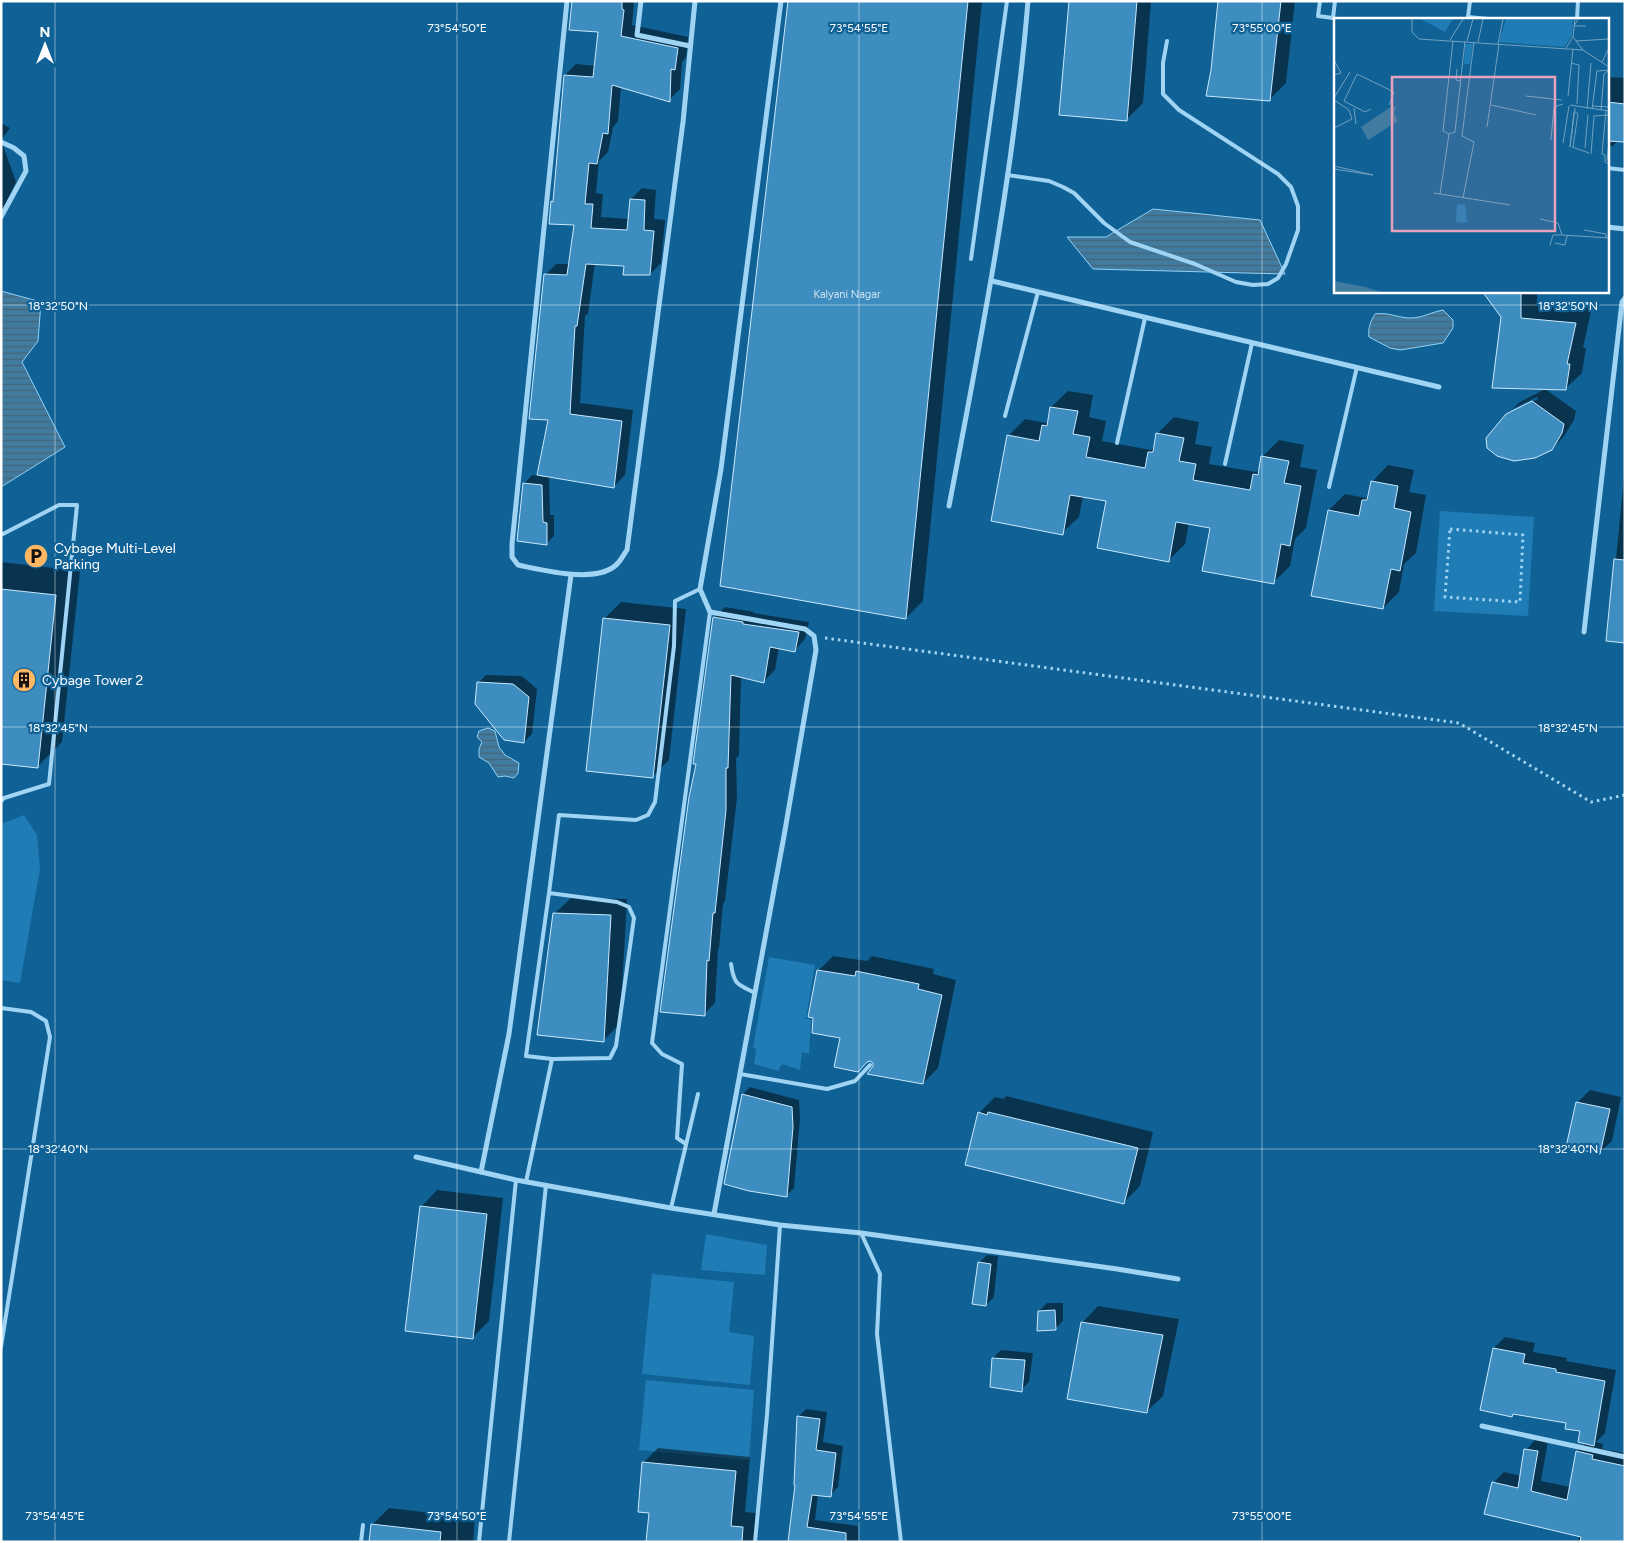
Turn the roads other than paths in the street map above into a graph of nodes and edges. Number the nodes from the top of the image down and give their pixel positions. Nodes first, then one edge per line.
1 (567, 1) edge
2 (641, 1) edge
3 (695, 1) edge
4 (781, 1) edge
5 (1007, 1) edge
6 (1028, 1) edge
7 (1320, 1) edge
8 (1335, 1) edge
9 (1470, 1) edge
10 (1578, 1) edge
11 (1478, 18) edge
12 (1577, 18) edge
13 (1167, 41) dead end
14 (690, 46) junction
15 (1, 142) edge
16 (1608, 168) edge
17 (1625, 170) edge
18 (1007, 176) junction
19 (1, 217) edge
20 (1608, 227) edge
21 (1625, 229) edge
22 (971, 259) dead end
23 (992, 282) junction
24 (1038, 292) junction
25 (1625, 298) edge
26 (1145, 318) junction
27 (1252, 343) junction
28 (1357, 367) junction
29 (1440, 387) dead end
30 (1005, 416) dead end
31 (1117, 443) dead end
32 (1224, 464) dead end
33 (1329, 487) dead end
34 (949, 506) dead end
35 (1, 535) edge
36 (571, 575) junction
37 (700, 589) junction
38 (710, 612) junction
39 (1584, 632) dead end
40 (1, 801) edge
41 (549, 893) junction
42 (731, 964) dead end
43 (755, 993) junction
44 (1, 1008) edge
45 (552, 1059) junction
46 (870, 1065) dead end
47 (740, 1074) junction
48 (698, 1094) dead end
49 (686, 1144) junction
50 (416, 1157) dead end
51 (481, 1172) junction
52 (516, 1180) junction
53 (526, 1182) junction
54 (546, 1185) junction
55 (671, 1208) junction
56 (714, 1214) junction
57 (780, 1225) junction
58 (861, 1233) junction
59 (1178, 1279) dead end
60 (1, 1347) edge
61 (1482, 1426) dead end
62 (1625, 1457) edge
63 (363, 1525) dead end
64 (361, 1542) edge
65 (479, 1542) edge
66 (509, 1542) edge
67 (755, 1542) edge
68 (901, 1542) edge

1 - 36 street
2 - 14 street
3 - 14 street
4 - 37 street
5 - 22 lane
6 - 18 street
7 - 8 lane
9 - 11 lane
10 - 12 lane
13 - 18 lane
14 - 36 street
15 - 19 street
16 - 17 lane
18 - 23 street
20 - 21 street
23 - 24 street
23 - 34 street
24 - 26 street
24 - 30 lane
25 - 39 street
26 - 27 street
26 - 31 lane
27 - 28 street
27 - 32 lane
28 - 29 street
28 - 33 lane
35 - 40 lane
36 - 51 street
37 - 38 street
37 - 41 lane
38 - 43 street
38 - 49 lane
41 - 45 lane
41 - 45 lane
42 - 43 lane
43 - 47 street
44 - 60 lane
45 - 53 lane
46 - 47 lane
47 - 56 street
48 - 49 lane
49 - 55 lane
50 - 51 street
51 - 52 street
52 - 53 street
52 - 65 lane
53 - 54 street
54 - 55 street
54 - 66 lane
55 - 56 street
56 - 57 street
57 - 58 street
57 - 67 lane
58 - 59 street
58 - 68 lane
61 - 62 street
63 - 64 lane

